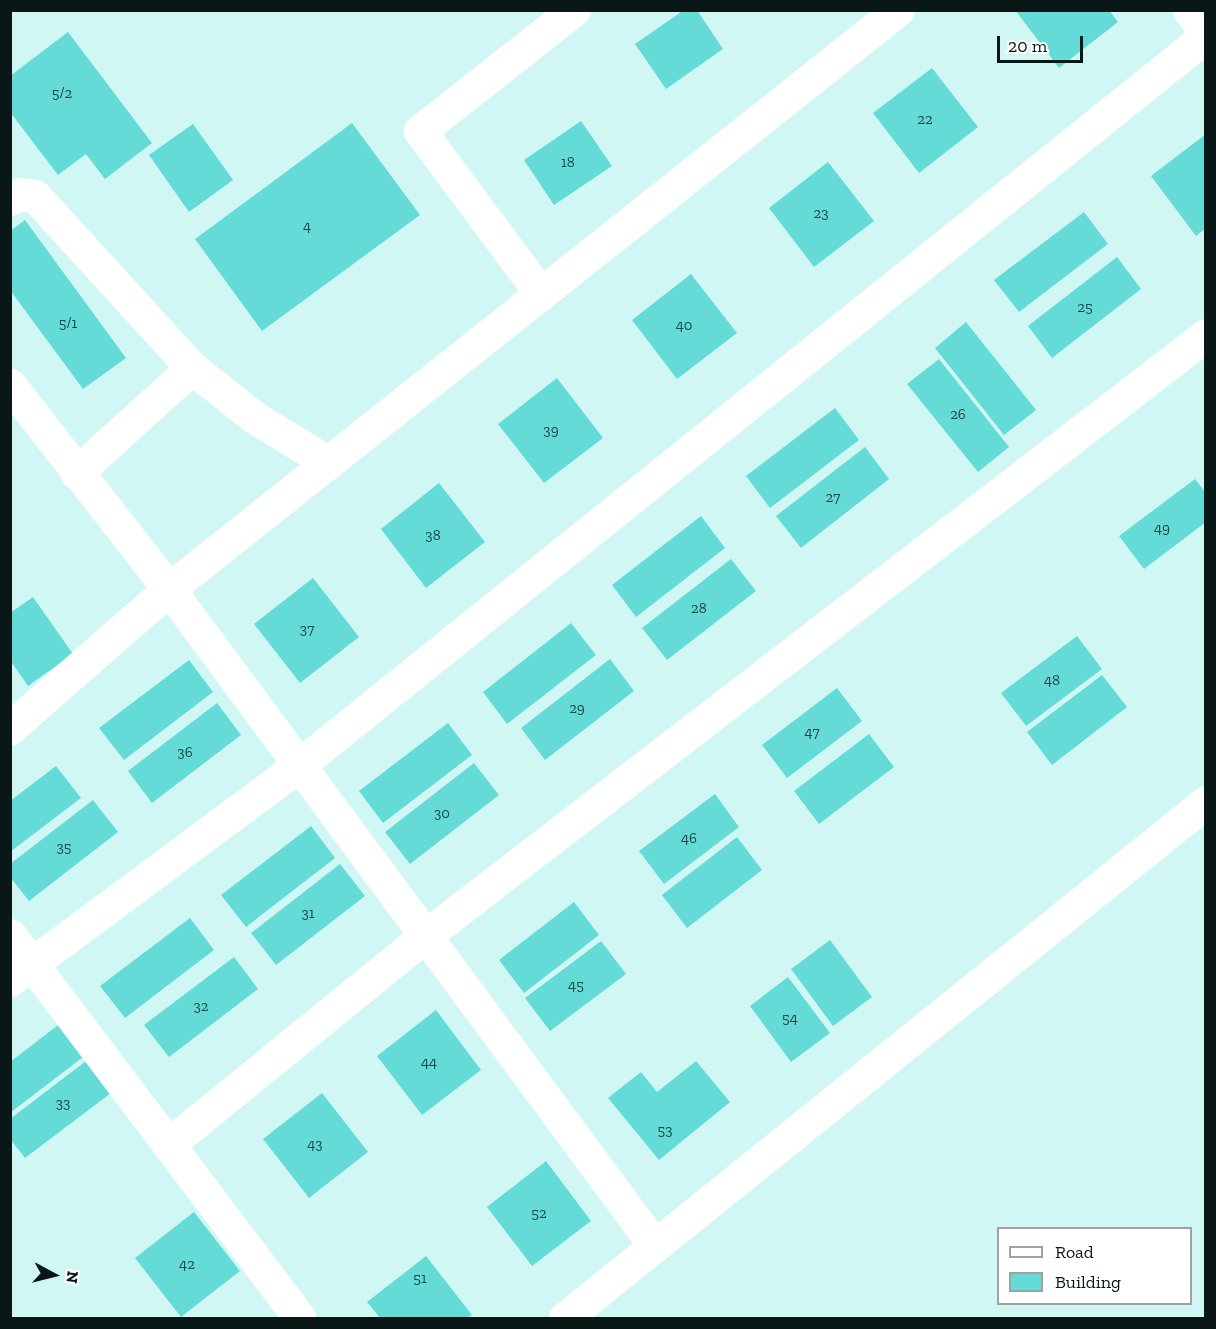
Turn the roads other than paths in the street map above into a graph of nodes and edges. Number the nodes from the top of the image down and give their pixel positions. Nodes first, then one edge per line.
1 (574, 10) edge
2 (898, 10) edge
3 (1189, 10) edge
4 (1206, 34) edge
5 (10, 199) edge
6 (541, 294) junction
7 (1206, 335) edge
8 (192, 368) junction
9 (10, 384) edge
10 (329, 463) junction
11 (76, 473) junction
12 (169, 589) junction
13 (10, 728) edge
14 (299, 765) junction
15 (1206, 802) edge
16 (10, 936) edge
17 (425, 936) junction
18 (22, 973) edge
19 (169, 1144) junction
20 (655, 1246) junction
21 (300, 1318) edge
22 (565, 1318) edge

1 - 6 street
2 - 6 street
3 - 4 street
4 - 14 street
5 - 8 street
6 - 10 street
7 - 17 street
8 - 10 street
8 - 11 street
9 - 11 street
10 - 12 street
11 - 12 street
12 - 13 street
12 - 14 street
14 - 17 street
14 - 18 street
15 - 20 street
16 - 18 street
17 - 19 street
17 - 20 street
18 - 19 street
19 - 21 street
20 - 22 street

